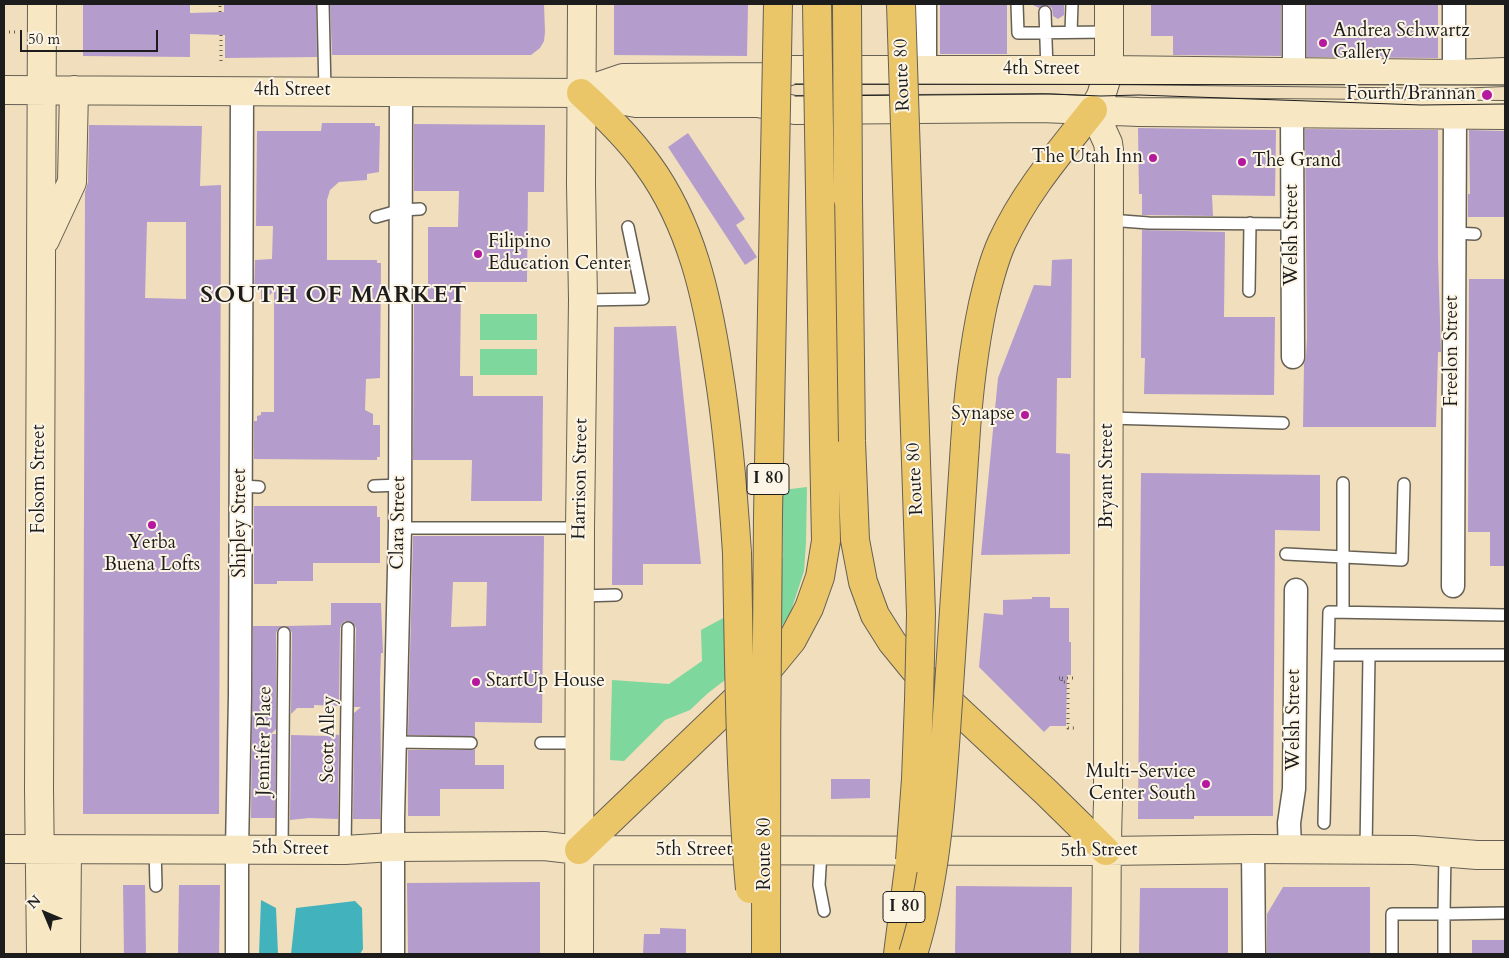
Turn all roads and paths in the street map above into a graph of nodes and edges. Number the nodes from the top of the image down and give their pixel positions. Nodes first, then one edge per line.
1 (42, 4) edge
2 (220, 4) edge
3 (323, 4) edge
4 (582, 4) edge
5 (768, 4) edge
6 (778, 4) edge
7 (817, 4) edge
8 (847, 4) edge
9 (901, 4) edge
10 (924, 4) edge
11 (1016, 4) edge
12 (1072, 4) edge
13 (1109, 4) edge
14 (1294, 4) edge
15 (1454, 4) edge
16 (220, 12) dead end
17 (1045, 12) dead end
18 (4, 32) edge
19 (17, 32) dead end
20 (1046, 32) junction
21 (1072, 32) junction
22 (1109, 32) junction
23 (221, 35) dead end
24 (221, 62) dead end
25 (925, 69) junction
26 (1047, 70) junction
27 (1109, 70) junction
28 (1294, 71) junction
29 (1505, 72) edge
30 (1454, 74) junction
31 (4, 90) edge
32 (43, 90) junction
33 (74, 90) junction
34 (764, 90) junction
35 (242, 91) junction
36 (325, 91) junction
37 (401, 92) junction
38 (581, 93) junction
39 (1093, 110) junction
40 (1292, 113) junction
41 (1505, 115) edge
42 (1455, 116) junction
43 (410, 210) junction
44 (376, 218) dead end
45 (1109, 220) junction
46 (1250, 223) junction
47 (1293, 224) junction
48 (628, 227) dead end
49 (41, 249) junction
50 (1249, 291) dead end
51 (583, 300) junction
52 (1293, 357) dead end
53 (1109, 418) junction
54 (1283, 422) dead end
55 (1343, 483) dead end
56 (1404, 484) dead end
57 (400, 485) junction
58 (374, 486) dead end
59 (400, 528) junction
60 (580, 528) junction
61 (1286, 554) dead end
62 (1344, 557) junction
63 (1453, 586) dead end
64 (1296, 590) dead end
65 (616, 594) dead end
66 (580, 596) junction
67 (1343, 612) junction
68 (1505, 615) edge
69 (348, 628) dead end
70 (284, 633) dead end
71 (1328, 655) junction
72 (1369, 655) junction
73 (1505, 655) edge
74 (1075, 678) dead end
75 (1075, 728) dead end
76 (394, 742) junction
77 (471, 743) dead end
78 (542, 743) dead end
79 (579, 743) junction
80 (1324, 823) dead end
81 (392, 847) junction
82 (4, 849) edge
83 (155, 849) junction
84 (237, 849) junction
85 (282, 849) junction
86 (1253, 849) junction
87 (1290, 849) junction
88 (54, 850) junction
89 (345, 850) junction
90 (579, 850) junction
91 (1366, 850) junction
92 (821, 851) junction
93 (1106, 851) junction
94 (1445, 852) junction
95 (1505, 855) edge
96 (156, 886) dead end
97 (824, 911) dead end
98 (1444, 914) junction
99 (1505, 914) edge
100 (41, 954) edge
101 (66, 954) edge
102 (237, 954) edge
103 (393, 954) edge
104 (579, 954) edge
105 (755, 954) edge
106 (766, 954) edge
107 (898, 954) edge
108 (913, 954) edge
109 (1106, 954) edge
110 (1254, 954) edge
111 (1392, 954) edge
112 (1444, 954) edge

1 - 32 main road, Folsom Street
2 - 16 path
3 - 36 lane
4 - 38 main road, Harrison Street
5 - 34 street
6 - 106 highway, Route 80 / I 80, bridge
7 - 90 highway, bridge
8 - 93 highway, bridge
9 - 107 highway, Route 80 / I 80, bridge
10 - 25 street
11 - 20 lane
12 - 21 lane
13 - 22 main road
14 - 28 street
15 - 30 street
17 - 20 lane
18 - 19 path
20 - 21 lane
20 - 26 lane
21 - 22 lane
22 - 27 main road
23 - 24 path
25 - 26 main road, 4th Street
25 - 34 main road, 4th Street
26 - 27 main road, 4th Street
27 - 28 main road, 4th Street
27 - 39 main road
28 - 30 main road, 4th Street
29 - 30 main road, 4th Street
31 - 32 main road, 4th Street
32 - 33 main road, 4th Street
32 - 49 main road, Folsom Street
33 - 35 main road, 4th Street
33 - 49 main road
34 - 38 main road, 4th Street
34 - 39 main road, 4th Street
35 - 36 main road, 4th Street
35 - 84 street, Shipley Street
36 - 37 main road, 4th Street
37 - 38 main road, 4th Street
37 - 43 street, Clara Street
38 - 51 main road, Harrison Street
38 - 105 highway, bridge
39 - 40 main road, 4th Street
39 - 45 main road, Bryant Street
39 - 108 highway, bridge
40 - 42 main road, 4th Street
40 - 47 street, Welsh Street
41 - 42 main road, 4th Street
42 - 63 street, Freelon Street
43 - 44 lane
43 - 57 street, Clara Street
45 - 46 lane
45 - 53 main road, Bryant Street
46 - 47 lane
46 - 50 lane
47 - 52 street, Welsh Street
48 - 51 lane
49 - 88 main road, Folsom Street
51 - 60 main road, Harrison Street
53 - 54 lane
53 - 93 main road, Bryant Street
55 - 62 lane
56 - 62 lane
57 - 58 lane
57 - 59 street, Clara Street
59 - 60 lane
59 - 76 street, Clara Street
60 - 66 main road, Harrison Street
61 - 62 lane
62 - 67 lane
64 - 87 street, Welsh Street
65 - 66 lane
66 - 79 main road, Harrison Street
67 - 68 lane
67 - 71 lane
69 - 89 lane, Scott Alley
70 - 85 lane, Jennifer Place
71 - 72 lane
71 - 80 lane
72 - 73 lane
72 - 91 lane
74 - 75 path
76 - 77 lane
76 - 81 street, Clara Street
78 - 79 lane
79 - 90 main road, Harrison Street
81 - 89 main road, 5th Street
81 - 90 main road, 5th Street
81 - 103 street, Clara Street
82 - 88 main road, 5th Street
83 - 84 main road, 5th Street
83 - 88 main road, 5th Street
83 - 96 lane
84 - 85 main road, 5th Street
84 - 102 street, Shipley Street
85 - 89 main road, 5th Street
86 - 87 main road, 5th Street
86 - 93 main road, 5th Street
86 - 110 street
87 - 91 main road, 5th Street
88 - 100 main road, Folsom Street
88 - 101 main road
90 - 92 main road, 5th Street
90 - 104 main road, Harrison Street
91 - 94 main road, 5th Street
92 - 93 main road, 5th Street
92 - 97 lane
93 - 109 main road, Bryant Street
94 - 95 main road, 5th Street
94 - 98 lane
98 - 99 lane
98 - 111 lane
98 - 112 lane

